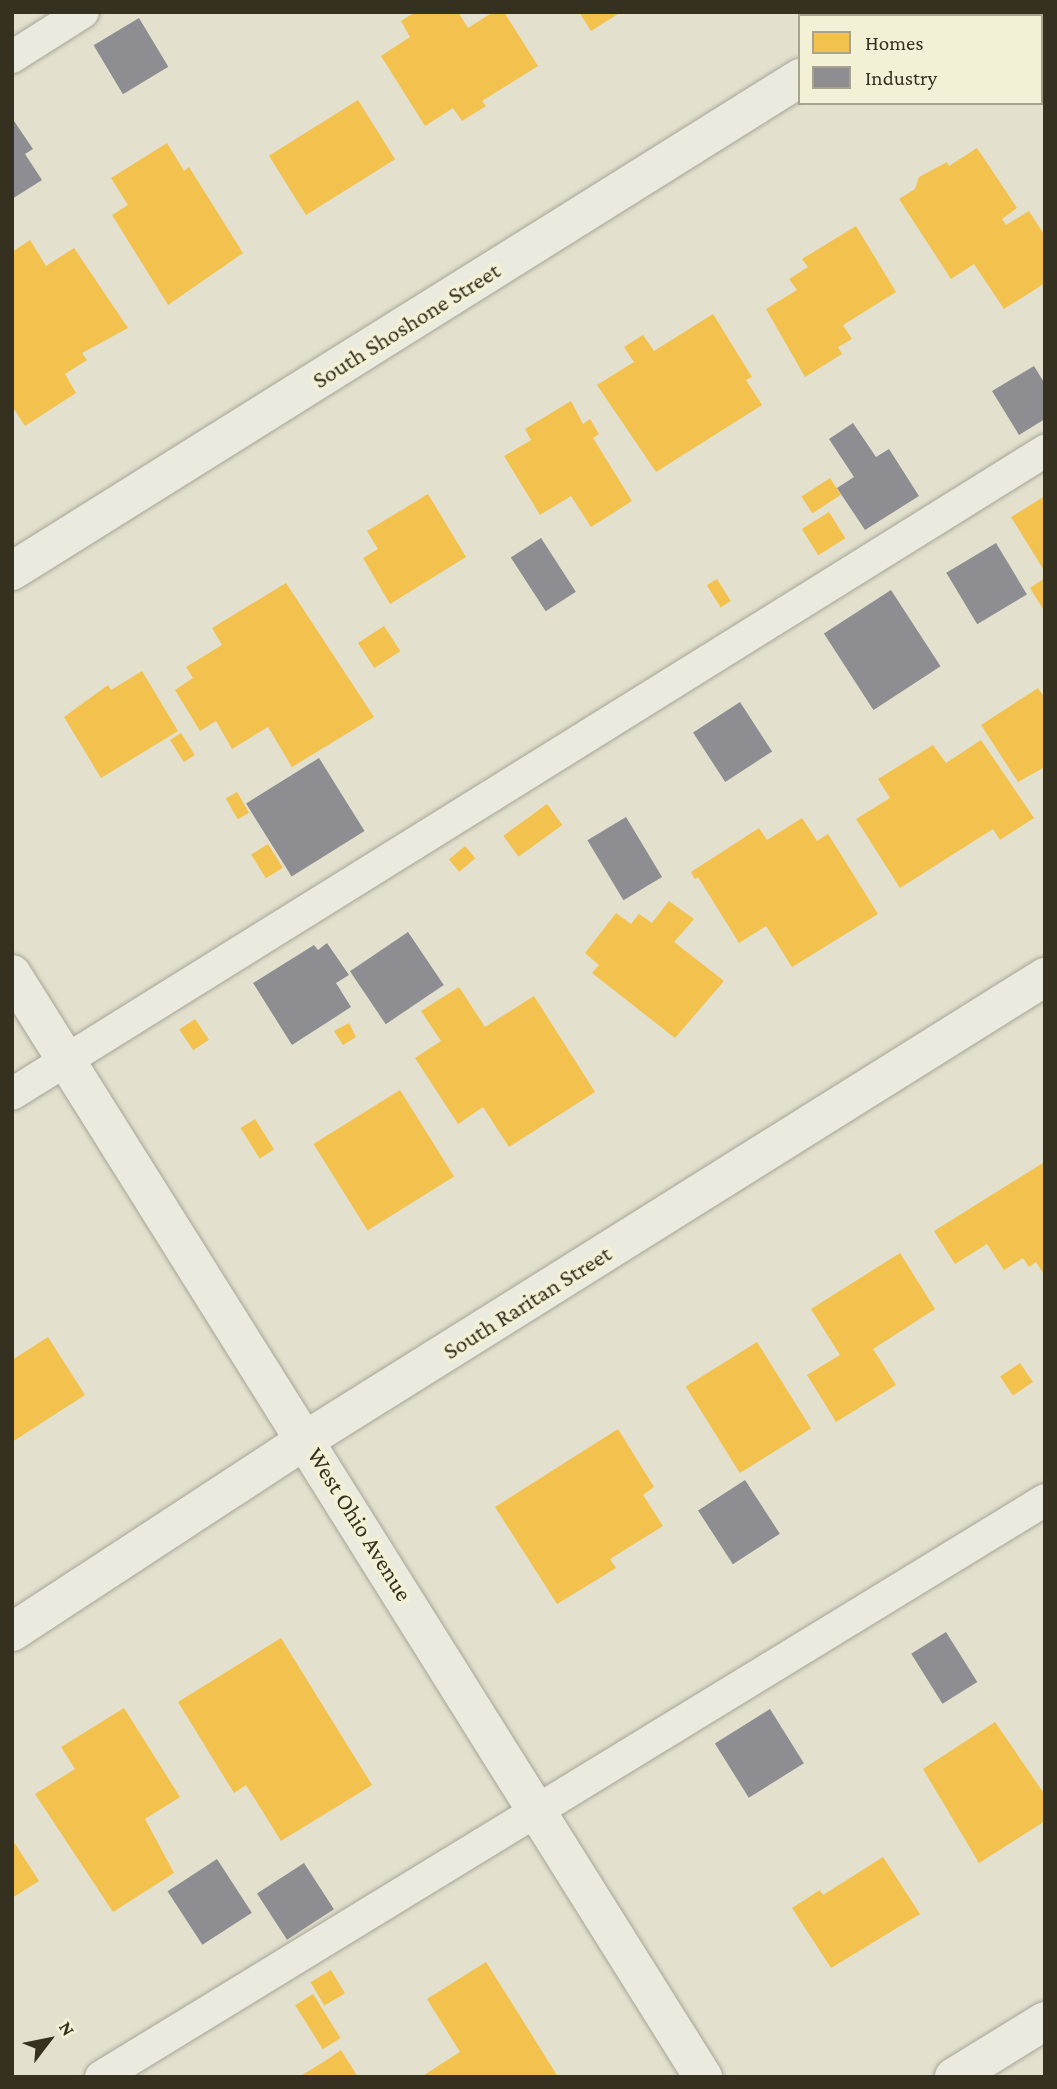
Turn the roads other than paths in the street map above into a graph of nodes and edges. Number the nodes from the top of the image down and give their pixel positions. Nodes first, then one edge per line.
1 (83, 12) edge
2 (12, 57) edge
3 (798, 79) edge
4 (1045, 451) edge
5 (12, 571) edge
6 (12, 974) edge
7 (1045, 977) edge
8 (66, 1059) junction
9 (12, 1094) edge
10 (307, 1439) junction
11 (1045, 1500) edge
12 (12, 1632) edge
13 (539, 1812) junction
14 (1045, 2021) edge
15 (101, 2077) edge
16 (703, 2077) edge
17 (954, 2077) edge

1 - 2 lane
3 - 5 street, South Shoshone Street
4 - 8 lane
6 - 8 street, West Ohio Avenue
7 - 10 street, South Raritan Street
8 - 9 lane
8 - 10 street, West Ohio Avenue
10 - 12 street, South Raritan Street
10 - 13 street, West Ohio Avenue
11 - 13 lane
13 - 15 lane
13 - 16 street, West Ohio Avenue
14 - 17 street

